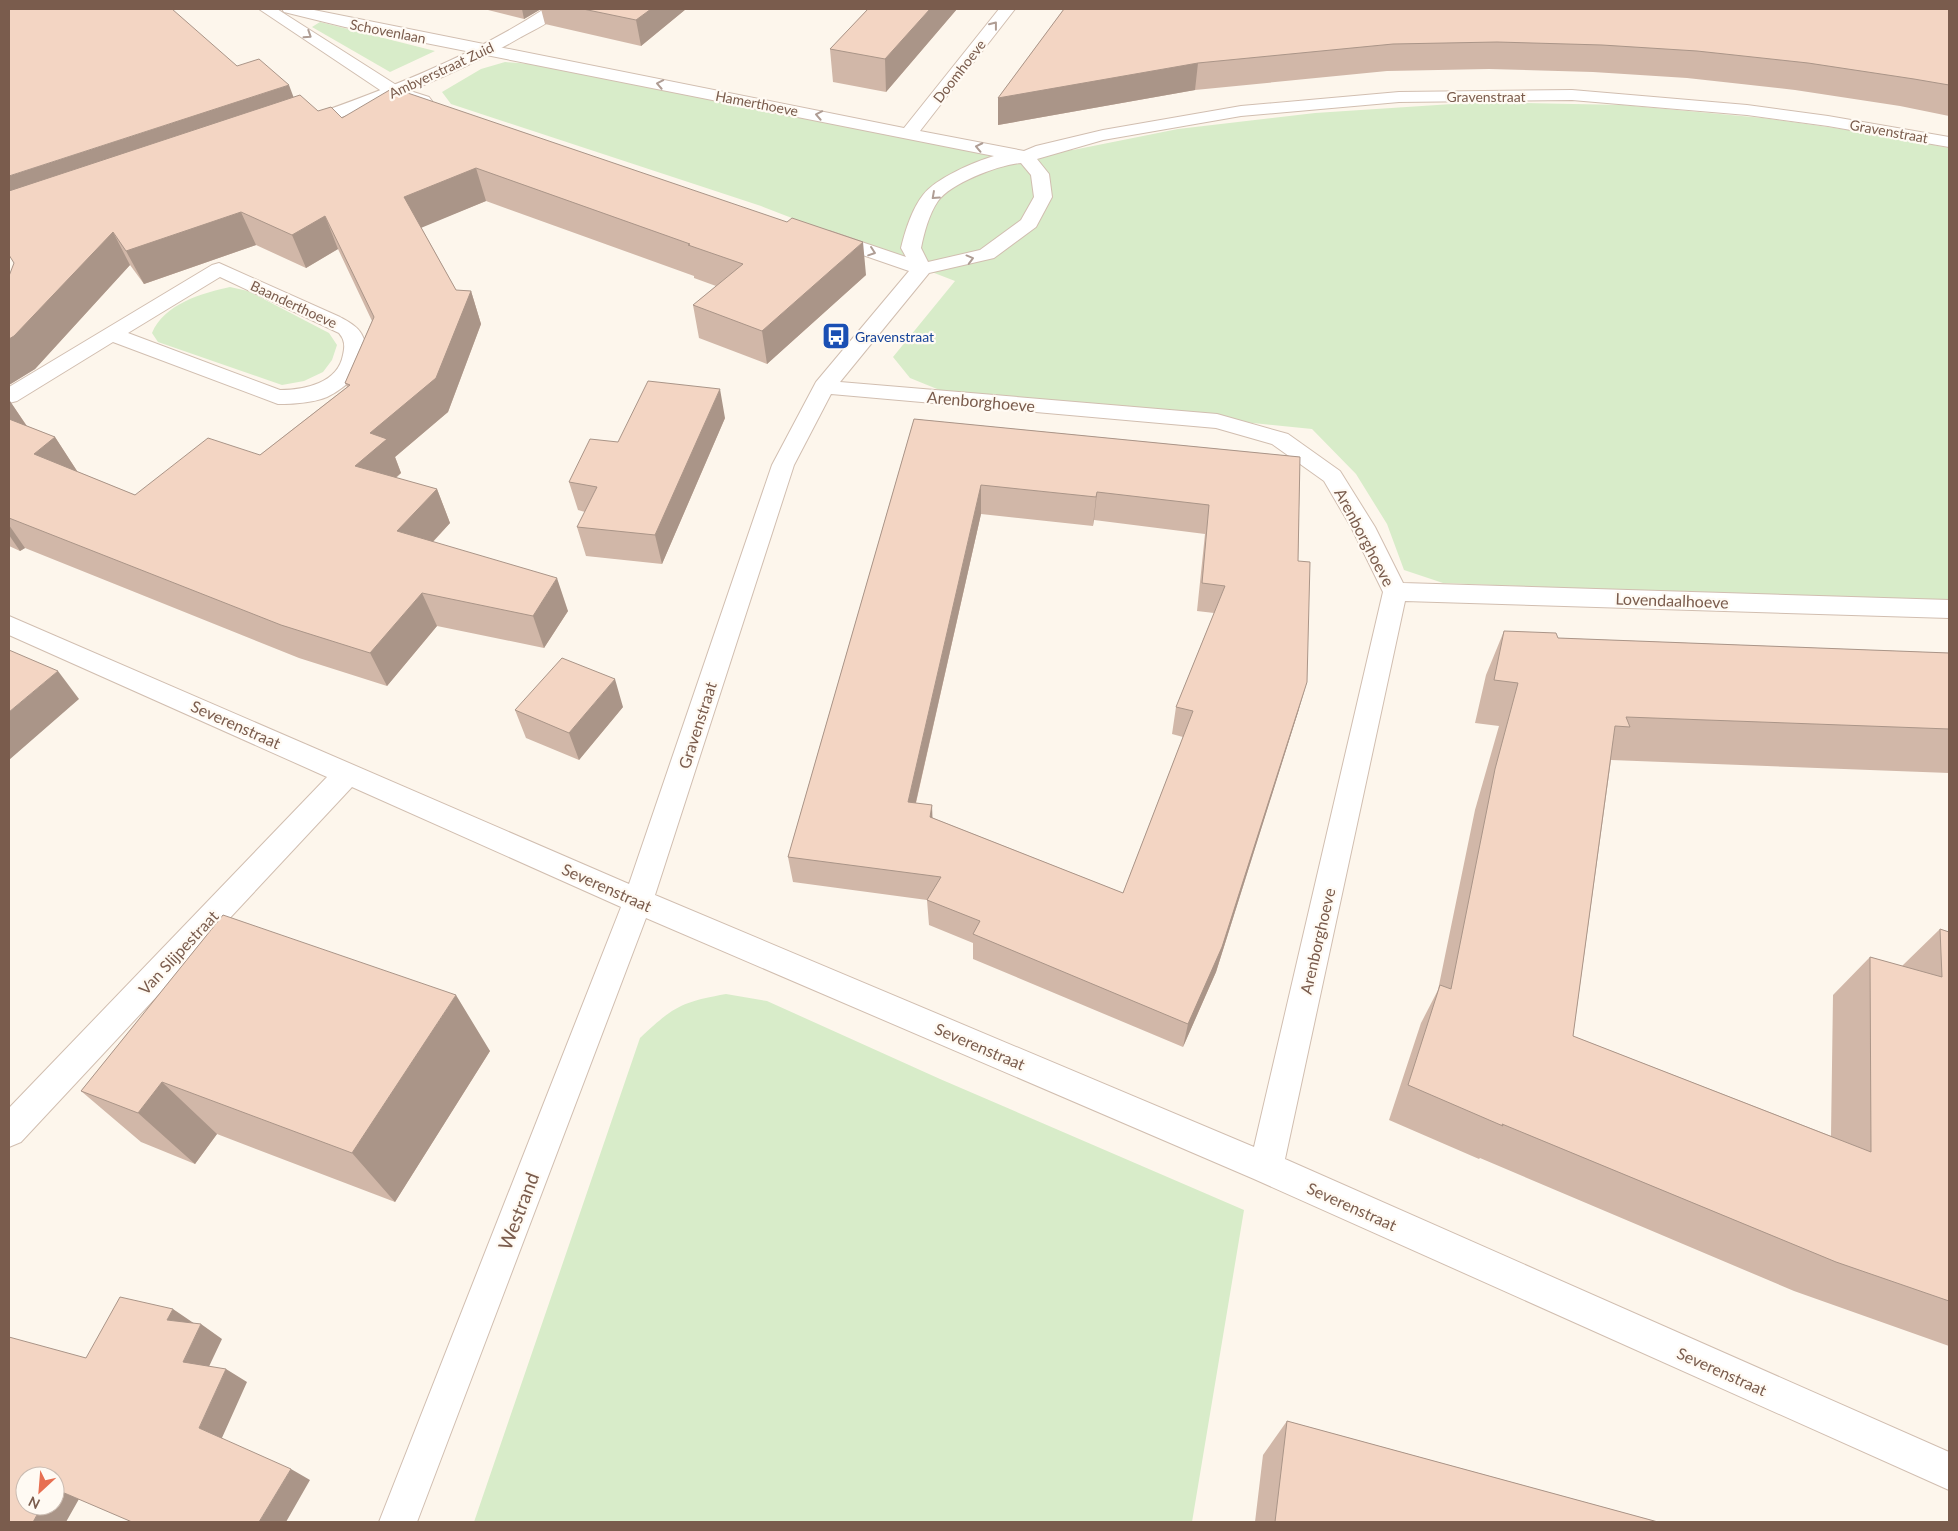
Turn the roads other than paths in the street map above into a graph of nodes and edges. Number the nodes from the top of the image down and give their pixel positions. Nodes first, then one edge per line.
1 (267, 9) edge
2 (290, 9) edge
3 (554, 9) edge
4 (1008, 9) edge
5 (487, 50) junction
6 (395, 92) junction
7 (442, 108) edge
8 (282, 132) edge
9 (910, 132) junction
10 (1949, 142) edge
11 (1026, 157) junction
12 (809, 231) edge
13 (922, 269) junction
14 (112, 334) junction
15 (824, 387) junction
16 (9, 396) edge
17 (1395, 592) junction
18 (1949, 609) edge
19 (9, 625) edge
20 (348, 773) junction
21 (638, 901) junction
22 (9, 1131) edge
23 (1266, 1168) junction
24 (1949, 1471) edge
25 (398, 1522) edge

1 -> 6 street
2 - 5 street, Schovenlaan
3 - 5 street, Ambyerstraat Zuid
9 -> 4 street, Doomhoeve
5 - 6 street, Ambyerstraat Zuid
9 -> 5 street, Hamerthoeve
6 - 7 street
6 - 8 street, Ambyerstraat Zuid
11 -> 9 street, Hamerthoeve
10 - 11 street, Gravenstraat
11 -> 13 street, Gravenstraat
13 -> 11 street
12 -> 13 street
13 - 15 street, Gravenstraat
14 - 14 street, Baanderthoeve
14 - 16 street, Baanderthoeve
15 - 17 street, Arenborghoeve
15 - 21 street, Gravenstraat
17 - 18 street, Lovendaalhoeve
17 - 23 street, Arenborghoeve
19 - 20 street, Severenstraat
20 - 21 street, Severenstraat
20 - 22 street, Van Slijpestraat
21 - 23 street, Severenstraat
21 - 25 street, Westrand
23 - 24 street, Severenstraat

